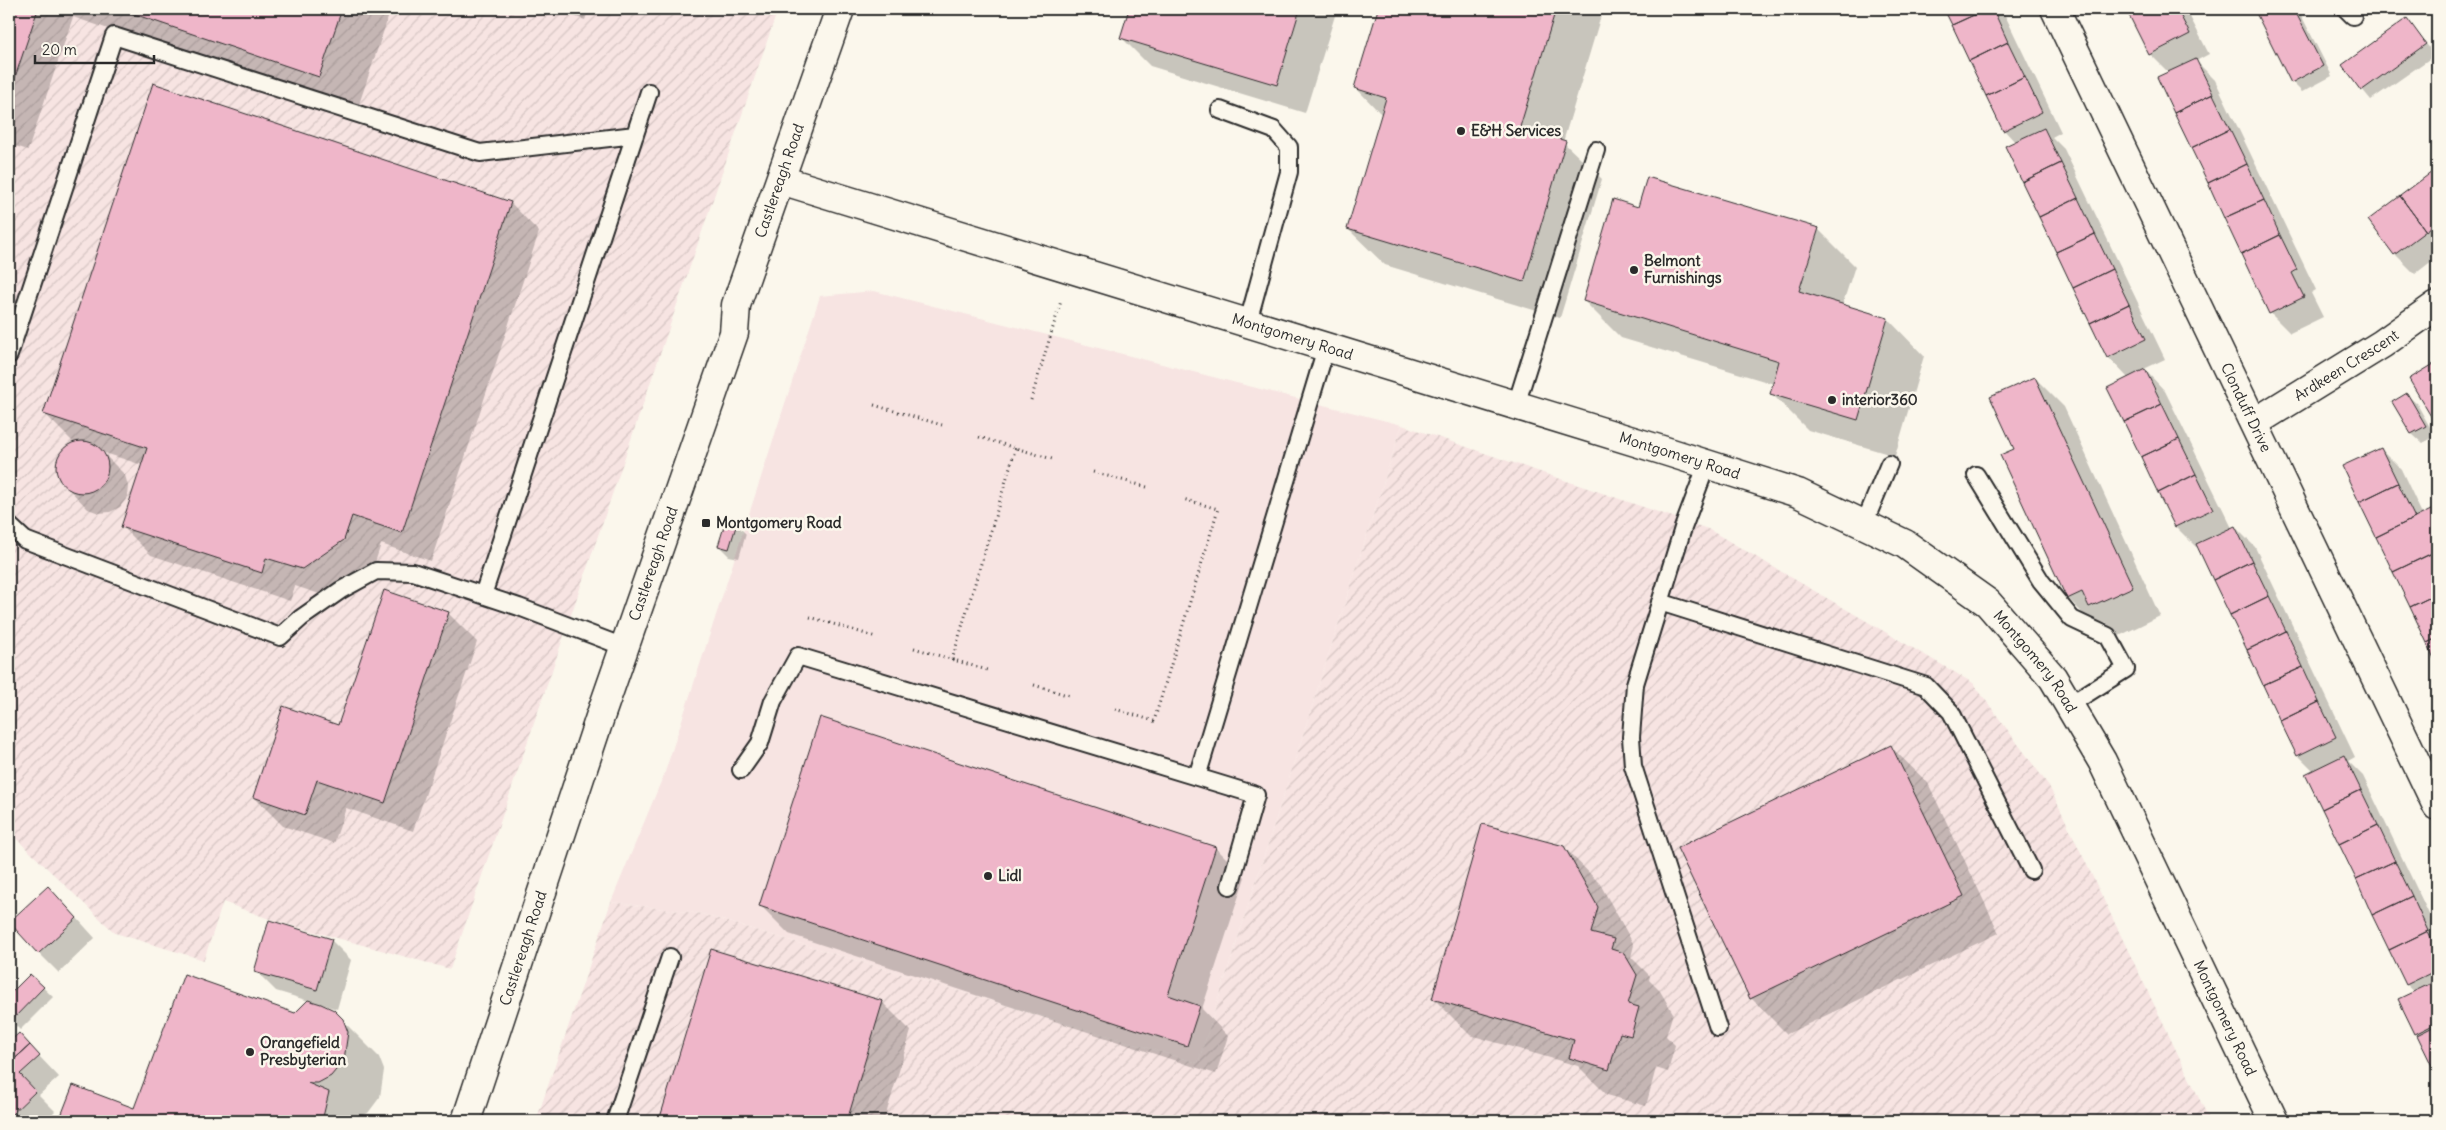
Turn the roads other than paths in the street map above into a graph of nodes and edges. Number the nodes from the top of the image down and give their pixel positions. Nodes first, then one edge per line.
1 (840, 9) edge
2 (2055, 9) edge
3 (648, 92) dead end
4 (1220, 110) dead end
5 (635, 135) junction
6 (1596, 150) dead end
7 (781, 180) junction
8 (2437, 306) edge
9 (1248, 322) junction
10 (1326, 348) junction
11 (9, 355) edge
12 (1516, 405) junction
13 (2254, 423) junction
14 (1707, 464) junction
15 (1889, 464) dead end
16 (1976, 474) dead end
17 (1864, 524) junction
18 (9, 525) edge
19 (482, 595) junction
20 (1660, 602) junction
21 (624, 647) junction
22 (2069, 706) junction
23 (741, 770) dead end
24 (1197, 777) junction
25 (2437, 806) edge
26 (2032, 870) dead end
27 (1230, 886) dead end
28 (670, 957) dead end
29 (1718, 1028) dead end
30 (466, 1121) edge
31 (614, 1121) edge
32 (2274, 1121) edge

1 - 7 street, Castlereagh Road
2 - 13 street, Clonduff Drive
3 - 5 lane
4 - 9 lane
5 - 11 lane
5 - 19 lane
6 - 12 lane
7 - 9 street, Montgomery Road
7 - 21 street, Castlereagh Road
8 - 13 street, Ardkeen Crescent
9 - 10 street, Montgomery Road
10 - 12 street, Montgomery Road
10 - 24 lane
12 - 14 street, Montgomery Road
13 - 25 street, Clonduff Drive
14 - 17 street, Montgomery Road
14 - 20 lane
15 - 17 lane
16 - 22 lane
17 - 22 street, Montgomery Road
18 - 19 lane
19 - 21 lane
20 - 26 lane
20 - 29 lane
21 - 30 street, Castlereagh Road
22 - 32 street, Montgomery Road
23 - 24 lane
24 - 27 lane
28 - 31 lane

